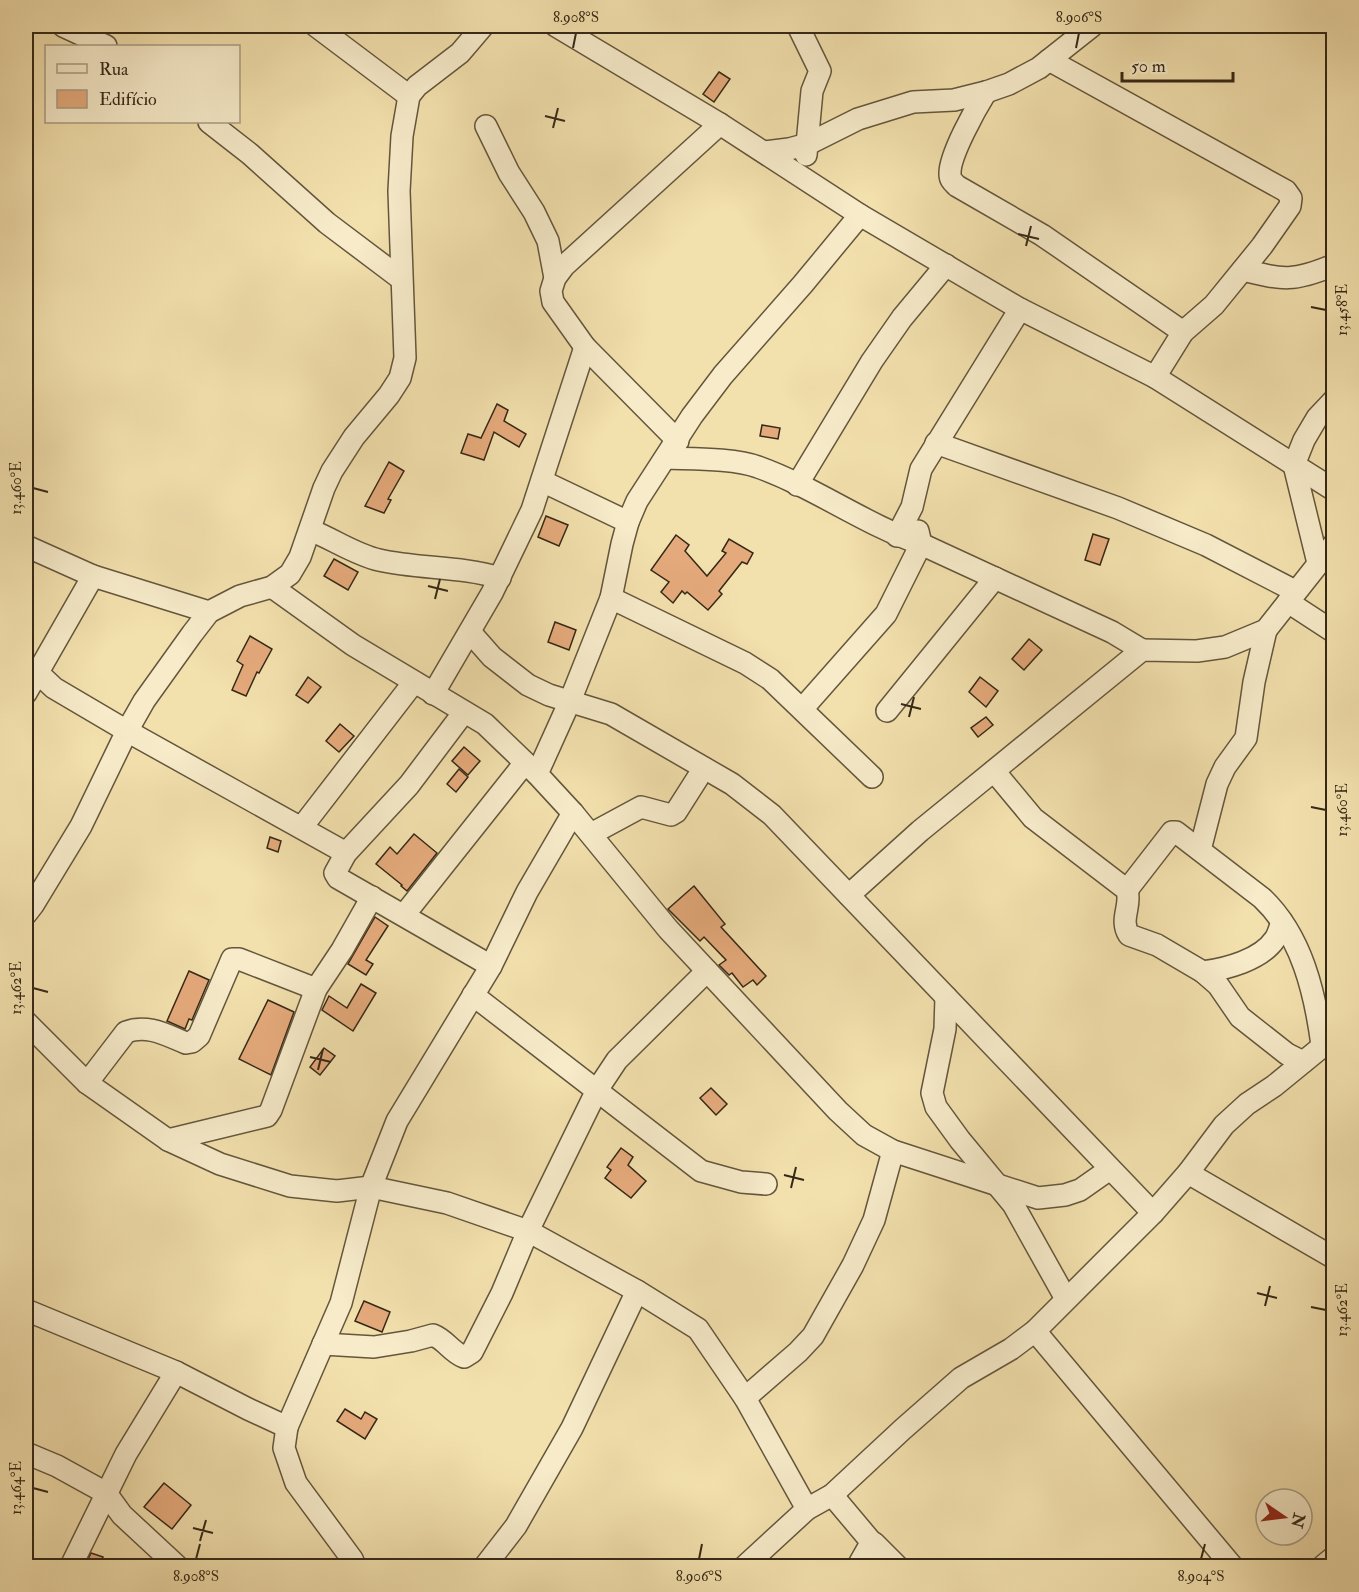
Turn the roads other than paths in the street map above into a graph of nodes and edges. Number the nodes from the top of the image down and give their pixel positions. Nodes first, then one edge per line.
1 (69, 26) edge
2 (316, 26) edge
3 (483, 26) edge
4 (556, 26) edge
5 (798, 26) edge
6 (1092, 26) edge
7 (104, 45) edge
8 (1049, 60) junction
9 (987, 92) junction
10 (409, 96) junction
11 (954, 100) junction
12 (971, 118) junction
13 (210, 123) edge
14 (720, 124) junction
15 (486, 126) dead end
16 (808, 144) junction
17 (765, 152) junction
18 (801, 176) junction
19 (860, 215) junction
20 (946, 265) junction
21 (1334, 265) edge
22 (1243, 270) junction
23 (400, 278) junction
24 (555, 278) junction
25 (1020, 309) junction
26 (1183, 332) junction
27 (585, 347) junction
28 (1155, 377) junction
29 (1334, 400) edge
30 (936, 443) junction
31 (672, 449) junction
32 (1294, 465) junction
33 (542, 481) junction
34 (797, 485) junction
35 (1334, 490) edge
36 (912, 507) junction
37 (628, 522) junction
38 (310, 530) junction
39 (897, 536) junction
40 (921, 544) junction
41 (1334, 544) edge
42 (26, 546) edge
43 (1318, 563) junction
44 (93, 576) junction
45 (500, 578) junction
46 (995, 578) junction
47 (272, 587) junction
48 (1292, 597) junction
49 (611, 598) junction
50 (209, 612) junction
51 (1266, 630) junction
52 (470, 632) junction
53 (1334, 632) edge
54 (1142, 650) junction
55 (31, 668) edge
56 (414, 682) junction
57 (26, 693) edge
58 (433, 694) junction
59 (570, 701) junction
60 (803, 708) junction
61 (887, 711) dead end
62 (464, 712) junction
63 (127, 731) junction
64 (704, 768) junction
65 (531, 769) junction
66 (994, 771) junction
67 (872, 777) dead end
68 (573, 813) junction
69 (302, 827) junction
70 (591, 834) junction
71 (1200, 850) junction
72 (346, 853) junction
73 (1127, 890) junction
74 (849, 895) junction
75 (372, 897) junction
76 (26, 914) edge
77 (404, 915) junction
78 (1282, 922) junction
79 (491, 966) junction
80 (707, 971) junction
81 (1203, 972) junction
82 (315, 989) junction
83 (473, 995) junction
84 (946, 997) junction
85 (26, 1022) edge
86 (973, 1025) junction
87 (945, 1029) junction
88 (1328, 1041) edge
89 (1303, 1062) junction
90 (87, 1083) junction
91 (597, 1090) junction
92 (168, 1140) junction
93 (893, 1151) junction
94 (1110, 1168) junction
95 (1188, 1173) junction
96 (766, 1184) dead end
97 (994, 1184) junction
98 (371, 1187) junction
99 (1153, 1213) junction
100 (528, 1231) junction
101 (1334, 1258) edge
102 (638, 1291) junction
103 (1066, 1299) junction
104 (26, 1310) edge
105 (1035, 1332) junction
106 (323, 1344) junction
107 (176, 1372) junction
108 (746, 1398) junction
109 (287, 1427) junction
110 (26, 1452) edge
111 (106, 1493) junction
112 (831, 1495) junction
113 (807, 1509) junction
114 (870, 1541) junction
115 (1334, 1557) edge
116 (71, 1566) edge
117 (177, 1566) edge
118 (355, 1566) edge
119 (485, 1566) edge
120 (745, 1566) edge
121 (858, 1566) edge
122 (880, 1566) edge
123 (897, 1566) edge
124 (1232, 1566) edge
125 (1323, 1566) edge

1 - 7 street
2 - 10 street
3 - 10 street
4 - 14 street
5 - 16 street
6 - 8 street
8 - 9 street
8 - 22 street
9 - 11 street
9 - 12 street
10 - 23 street
11 - 12 street
11 - 16 street
12 - 26 street
13 - 23 street
14 - 17 street
14 - 24 street
15 - 24 street
16 - 17 street
16 - 18 street
17 - 18 street
18 - 19 street
19 - 20 street
19 - 31 street
20 - 25 street
20 - 34 street
21 - 22 street
22 - 26 street
23 - 38 street
24 - 27 street
25 - 28 street
25 - 30 street
26 - 28 street
27 - 31 street
27 - 33 street
28 - 32 street
29 - 32 street
30 - 36 street
30 - 48 street
31 - 34 street
31 - 37 street
32 - 35 street
32 - 43 street
33 - 37 street
33 - 45 street
34 - 39 street
36 - 39 street
36 - 40 street
37 - 49 street
38 - 45 street
38 - 47 street
39 - 40 street
40 - 46 street
40 - 60 street
41 - 43 street
42 - 44 street
43 - 48 street
44 - 50 street
44 - 55 street
45 - 52 street
46 - 54 street
46 - 61 street
47 - 50 street
47 - 56 street
48 - 51 street
48 - 53 street
49 - 59 street
49 - 60 street
50 - 63 street
51 - 54 street
51 - 71 street
52 - 58 street
52 - 59 street
54 - 66 street
55 - 57 street
55 - 63 street
56 - 58 street
56 - 69 street
58 - 62 street
59 - 64 street
59 - 65 street
60 - 67 street
62 - 65 street
62 - 72 street
63 - 69 street
63 - 76 street
64 - 70 street
64 - 74 street
65 - 68 street
65 - 77 street
66 - 73 street
66 - 74 street
68 - 70 street
68 - 79 street
69 - 72 street
70 - 80 street
71 - 73 street
71 - 78 street
72 - 75 street
73 - 81 street
74 - 84 street
75 - 77 street
75 - 82 street
77 - 79 street
78 - 81 street
78 - 88 street
79 - 83 street
80 - 91 street
80 - 93 street
81 - 89 street
82 - 90 street
82 - 92 street
83 - 91 street
83 - 98 street
84 - 86 street
84 - 87 street
85 - 90 street
86 - 87 street
86 - 94 street
87 - 97 street
88 - 89 street
89 - 95 street
90 - 92 street
91 - 96 street
91 - 100 street
92 - 98 street
93 - 97 street
93 - 108 street
94 - 97 street
94 - 99 street
95 - 99 street
95 - 101 street
97 - 103 street
98 - 100 street
98 - 106 street
99 - 103 street
100 - 102 street
100 - 106 street
102 - 108 street
102 - 119 street
103 - 105 street
104 - 107 street
105 - 112 street
105 - 124 street
106 - 109 street
107 - 109 street
107 - 111 street
108 - 113 street
109 - 118 street
110 - 111 street
111 - 116 street
111 - 117 street
112 - 113 street
112 - 114 street
113 - 120 street
114 - 121 street
114 - 122 street
114 - 123 street
115 - 125 street

